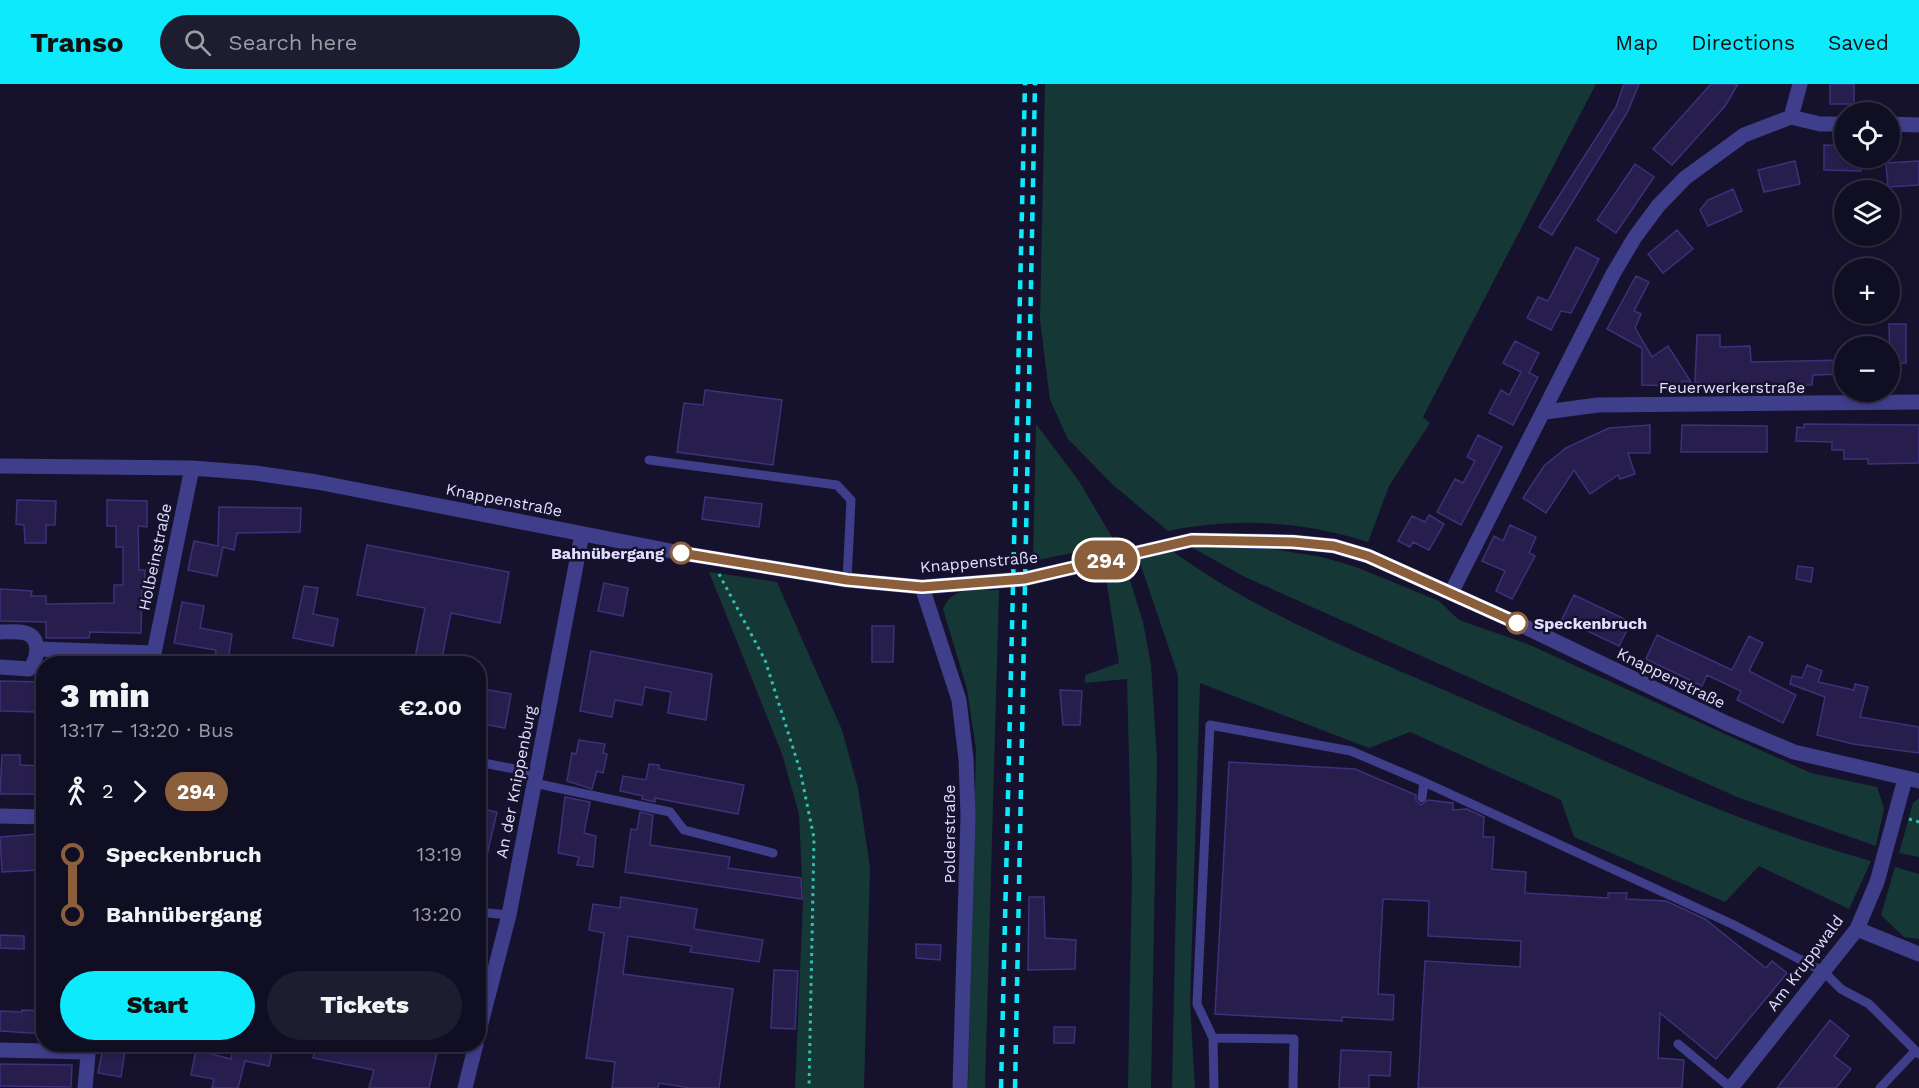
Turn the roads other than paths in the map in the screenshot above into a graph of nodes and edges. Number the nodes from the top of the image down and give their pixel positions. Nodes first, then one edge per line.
1 (1800, 84) edge
2 (1791, 117) junction
3 (1834, 124) edge
4 (1900, 124) edge
5 (1919, 125) edge
6 (1919, 402) edge
7 (1545, 412) junction
8 (649, 460) dead end
9 (0, 466) edge
10 (192, 468) junction
11 (582, 534) junction
12 (847, 580) junction
13 (922, 587) junction
14 (1451, 593) junction
15 (0, 632) edge
16 (37, 649) junction
17 (36, 656) edge
18 (127, 656) edge
19 (153, 656) edge
20 (36, 660) edge
21 (0, 667) edge
22 (486, 764) edge
23 (535, 778) junction
24 (1912, 780) edge
25 (1424, 782) junction
26 (1422, 798) dead end
27 (0, 816) edge
28 (36, 817) edge
29 (773, 853) dead end
30 (486, 913) edge
31 (509, 915) junction
32 (1857, 929) junction
33 (1919, 954) edge
34 (1824, 972) junction
35 (486, 976) edge
36 (1213, 1038) junction
37 (1678, 1044) dead end
38 (36, 1049) edge
39 (0, 1050) edge
40 (89, 1052) edge
41 (474, 1052) edge
42 (1917, 1053) edge
43 (85, 1088) edge
44 (465, 1088) edge
45 (960, 1088) edge
46 (1214, 1088) edge
47 (1293, 1088) edge
48 (1731, 1088) edge
49 (1880, 1088) edge

1 - 2 street
2 - 3 street
2 - 7 street
4 - 5 street
6 - 7 street, Feuerwerkerstraße
7 - 14 street
8 - 12 lane
9 - 10 street, Knappenstraße
10 - 11 street, Knappenstraße
10 - 19 street, Holbeinstraße
11 - 12 street, Knappenstraße
11 - 23 street, An der Knippenburg
12 - 13 street, Knappenstraße
13 - 14 street, Knappenstraße
13 - 45 street, Polderstraße
14 - 24 street, Knappenstraße
15 - 16 street
16 - 17 street
16 - 18 street, Holbeinstraße
20 - 21 street
22 - 23 lane
23 - 29 lane
23 - 31 street, An der Knippenburg
24 - 32 street, Am Kruppwald
25 - 26 lane
25 - 34 lane
25 - 36 lane
27 - 28 street
30 - 31 lane
31 - 35 street, An der Knippenburg
32 - 33 street
32 - 34 street, Am Kruppwald
34 - 42 lane
34 - 48 street, Am Kruppwald
36 - 46 lane
36 - 47 lane
37 - 48 lane
38 - 39 street
40 - 43 street
41 - 44 street
42 - 49 lane

